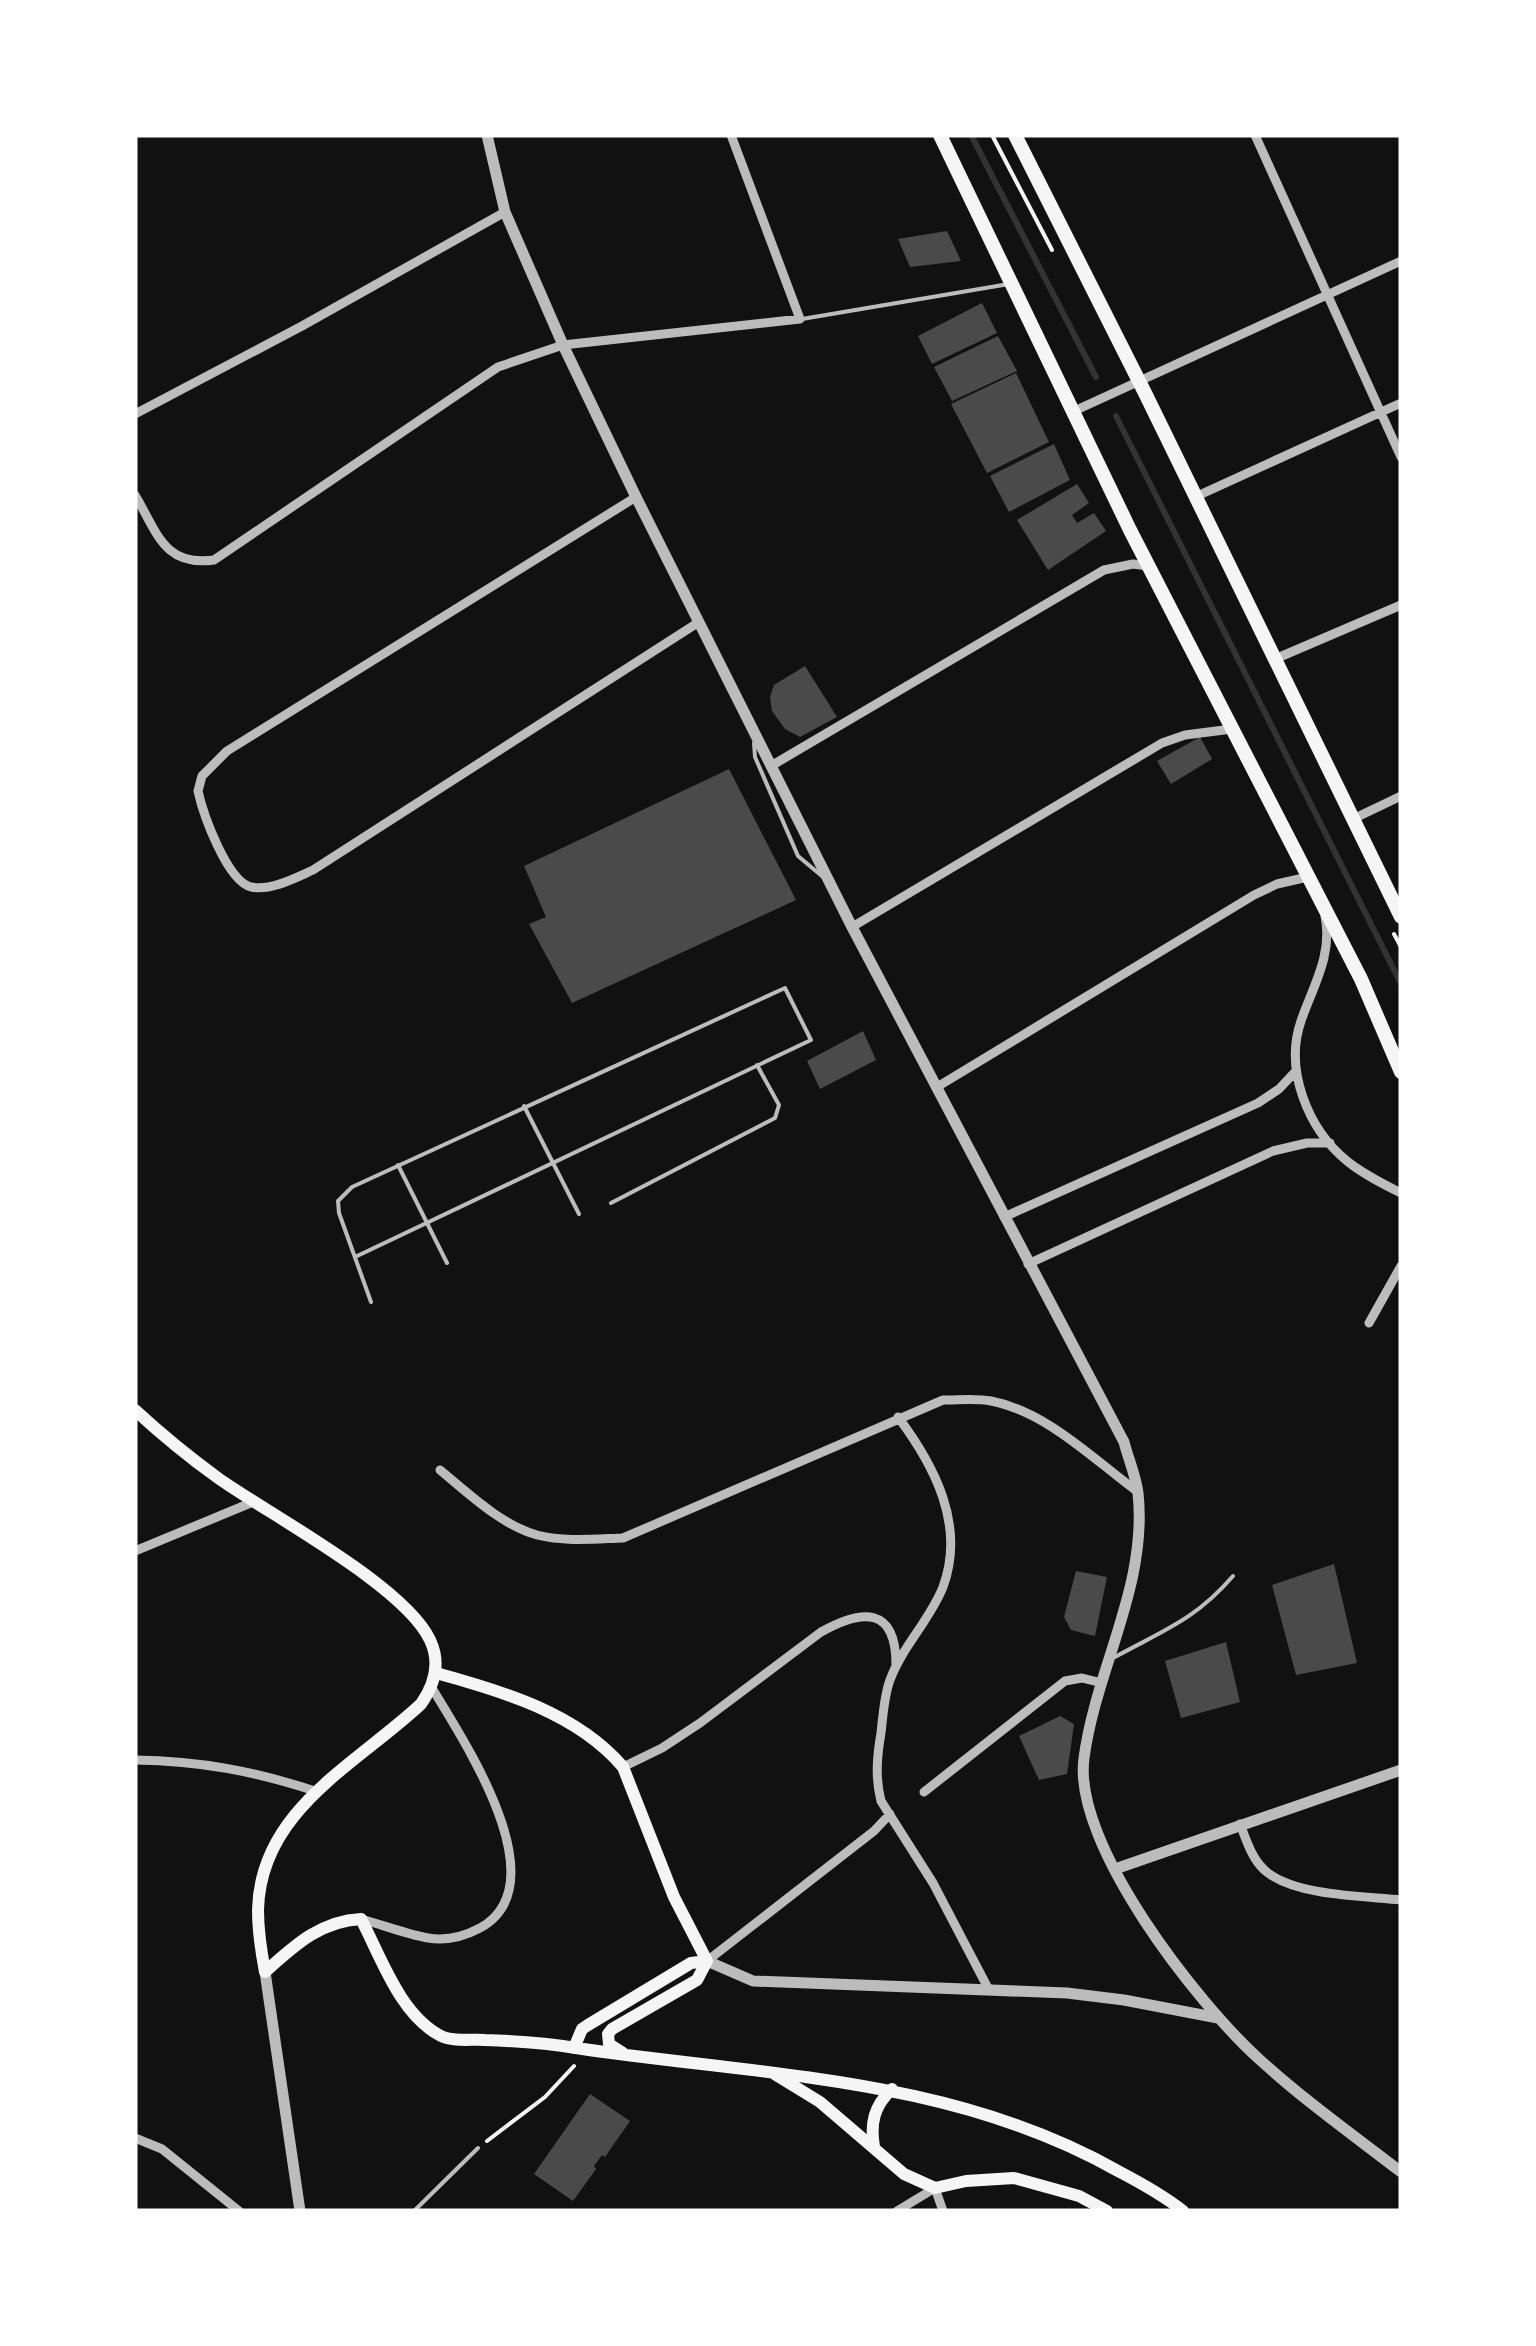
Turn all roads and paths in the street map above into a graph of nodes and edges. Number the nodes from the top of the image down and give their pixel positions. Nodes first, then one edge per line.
1 (487, 135) edge
2 (731, 135) edge
3 (940, 135) edge
4 (1014, 135) edge
5 (1255, 135) edge
6 (506, 212) junction
7 (1401, 261) edge
8 (1014, 283) junction
9 (1328, 295) junction
10 (800, 319) junction
11 (563, 345) junction
12 (1139, 380) junction
13 (1401, 403) edge
14 (1072, 412) junction
15 (1382, 412) junction
16 (135, 414) edge
17 (1401, 457) edge
18 (135, 495) edge
19 (636, 497) junction
20 (1196, 497) junction
21 (1148, 566) junction
22 (1401, 605) edge
23 (699, 622) junction
24 (1275, 659) junction
25 (1232, 729) junction
26 (755, 733) junction
27 (771, 766) junction
28 (1401, 796) edge
29 (1352, 819) junction
30 (1308, 876) junction
31 (829, 881) junction
32 (1321, 899) junction
33 (1401, 917) edge
34 (852, 927) junction
35 (757, 1065) junction
36 (1294, 1072) junction
37 (1401, 1072) edge
38 (936, 1087) junction
39 (524, 1106) junction
40 (1330, 1143) junction
41 (553, 1163) junction
42 (398, 1166) junction
43 (1401, 1193) edge
44 (611, 1202) dead end
45 (579, 1214) dead end
46 (1004, 1218) junction
47 (427, 1223) junction
48 (355, 1257) junction
49 (448, 1263) dead end
50 (1028, 1264) junction
51 (1401, 1266) edge
52 (371, 1302) dead end
53 (1370, 1324) dead end
54 (135, 1410) edge
55 (898, 1417) junction
56 (440, 1470) dead end
57 (1138, 1492) junction
58 (253, 1502) junction
59 (135, 1551) edge
60 (1233, 1576) dead end
61 (1110, 1660) junction
62 (896, 1668) junction
63 (436, 1673) junction
64 (1102, 1683) junction
65 (432, 1688) junction
66 (135, 1760) edge
67 (623, 1767) junction
68 (1401, 1770) edge
69 (316, 1791) junction
70 (924, 1792) dead end
71 (890, 1814) junction
72 (1240, 1824) junction
73 (1115, 1869) junction
74 (1401, 1900) edge
75 (361, 1919) junction
76 (707, 1962) junction
77 (264, 1972) junction
78 (989, 1990) junction
79 (1218, 2018) junction
80 (574, 2048) junction
81 (626, 2054) junction
82 (769, 2071) junction
83 (564, 2079) dead end
84 (892, 2090) junction
85 (135, 2138) edge
86 (874, 2147) junction
87 (478, 2148) joint
88 (1401, 2172) edge
89 (935, 2188) junction
90 (239, 2211) edge
91 (300, 2211) edge
92 (414, 2211) edge
93 (897, 2211) edge
94 (943, 2211) edge
95 (1107, 2211) edge
96 (1182, 2211) edge

1 - 6 street
2 - 10 street
3 - 8 main road
4 - 12 main road
5 - 9 street
6 - 11 street
6 - 16 street
7 - 9 street
8 - 10 lane
8 - 14 main road
9 - 12 street
9 - 15 street
10 - 11 street
11 - 18 street
11 - 19 street
12 - 14 street
12 - 20 main road
13 - 15 street
14 - 21 main road
15 - 17 street
15 - 20 street
19 - 23 street
19 - 23 street
20 - 24 main road
21 - 25 main road
21 - 27 street
22 - 24 street
23 - 26 street
24 - 29 main road
25 - 30 main road
25 - 34 street
26 - 27 street
26 - 31 lane
27 - 31 street
28 - 29 street
29 - 33 main road
30 - 32 main road
30 - 38 street
31 - 34 street
32 - 36 street
32 - 37 main road
34 - 38 street
35 - 39 lane
35 - 41 lane
35 - 44 lane
36 - 40 street
36 - 46 street
38 - 46 street
39 - 41 lane
39 - 42 lane
40 - 43 street
40 - 50 street
41 - 45 lane
41 - 47 lane
42 - 47 lane
42 - 48 lane
46 - 50 street
47 - 48 lane
47 - 49 lane
48 - 52 lane
50 - 57 street
51 - 53 street
54 - 58 main road
55 - 56 street
55 - 57 street
55 - 62 street
57 - 61 street
58 - 59 street
58 - 63 main road
60 - 61 lane
61 - 64 street
62 - 67 street
62 - 71 street
63 - 65 main road
63 - 67 main road
64 - 70 street
64 - 73 street
65 - 69 main road
65 - 75 street
66 - 69 street
67 - 76 main road
68 - 72 street
69 - 77 main road
71 - 76 street
71 - 78 street
72 - 73 street
72 - 74 street
73 - 79 street
75 - 77 main road
75 - 80 main road
76 - 78 street
76 - 80 main road
76 - 81 main road
77 - 91 street
78 - 79 street
79 - 88 street
80 - 81 main road
81 - 82 main road
82 - 84 main road
82 - 86 main road
83 - 87 path
84 - 86 main road
84 - 96 main road
85 - 90 street
86 - 89 main road
87 - 92 lane
89 - 93 street
89 - 94 street
89 - 95 main road

